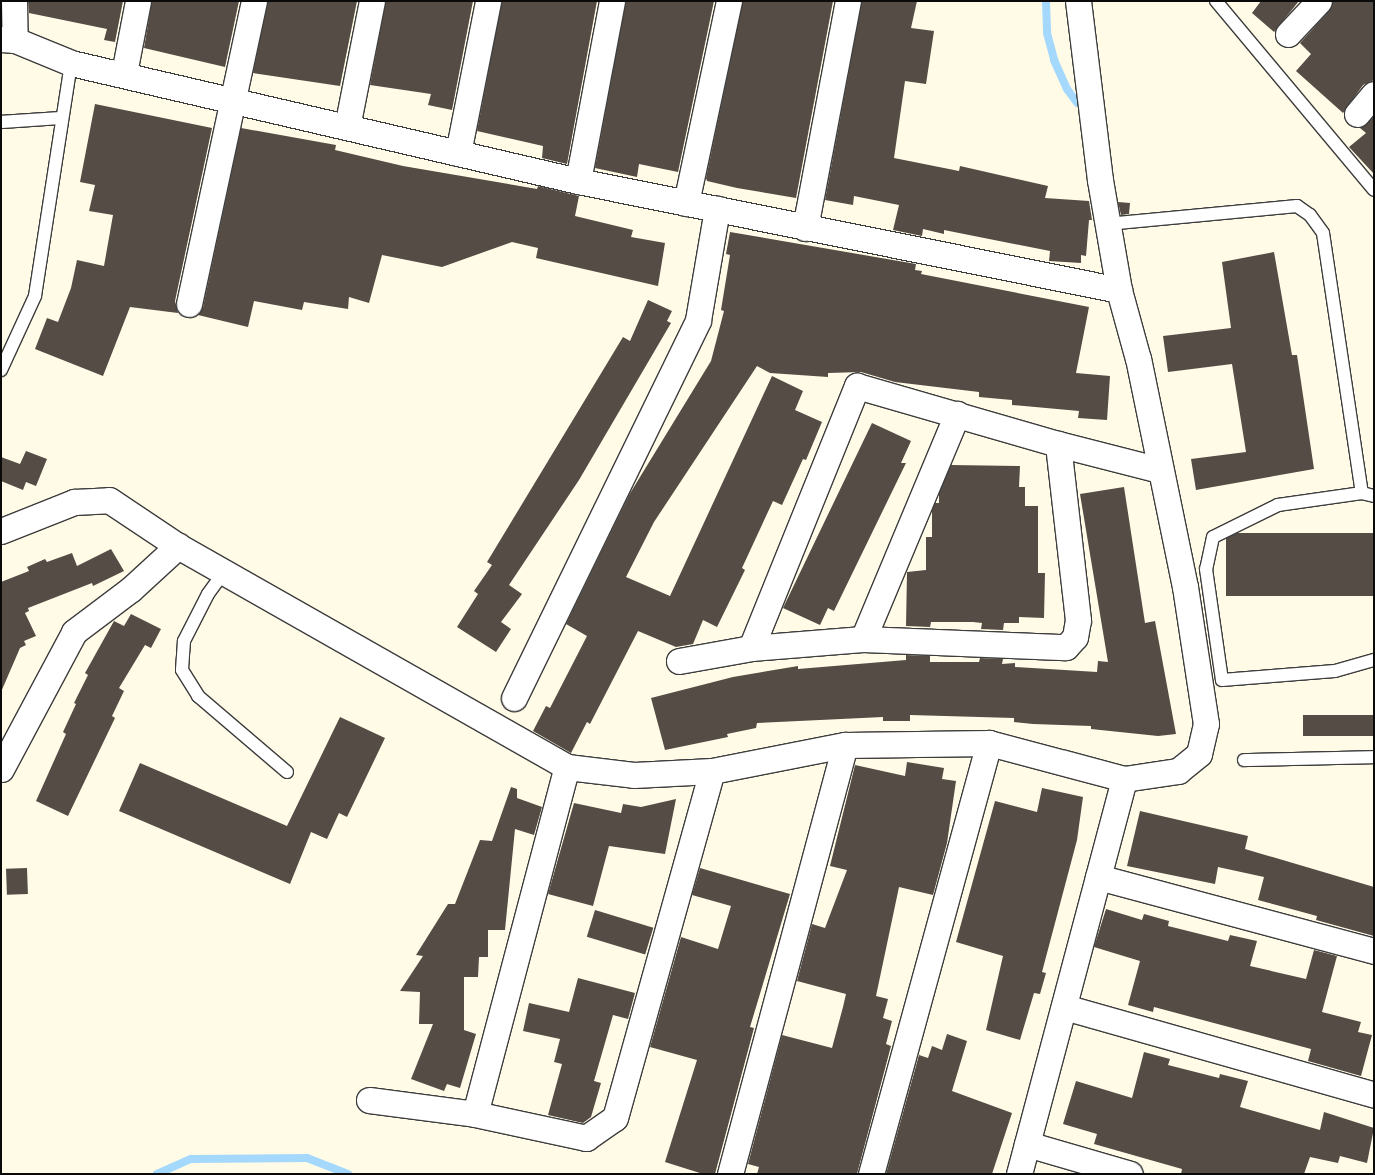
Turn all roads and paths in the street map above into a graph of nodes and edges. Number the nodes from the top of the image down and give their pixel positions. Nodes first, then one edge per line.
1 (14, 1) edge
2 (138, 1) edge
3 (254, 1) edge
4 (372, 1) edge
5 (488, 1) edge
6 (612, 1) edge
7 (729, 1) edge
8 (848, 1) edge
9 (1078, 1) edge
10 (1216, 1) edge
11 (1319, 1) edge
12 (1288, 34) dead end
13 (8, 40) edge
14 (71, 63) junction
15 (124, 73) junction
16 (1374, 94) edge
17 (234, 102) junction
18 (1357, 114) dead end
19 (62, 118) junction
20 (1, 122) edge
21 (347, 127) junction
22 (458, 153) junction
23 (578, 181) junction
24 (1374, 190) edge
25 (686, 203) junction
26 (717, 210) junction
27 (1107, 224) junction
28 (805, 228) junction
29 (1119, 290) junction
30 (189, 304) dead end
31 (1, 370) edge
32 (957, 414) junction
33 (1058, 444) junction
34 (1160, 470) junction
35 (1368, 494) edge
36 (6, 524) edge
37 (178, 546) junction
38 (224, 572) junction
39 (863, 639) junction
40 (751, 648) junction
41 (1374, 660) edge
42 (679, 662) dead end
43 (514, 698) dead end
44 (989, 743) junction
45 (845, 745) junction
46 (1374, 757) edge
47 (1244, 760) dead end
48 (567, 767) junction
49 (1, 769) edge
50 (712, 771) junction
51 (287, 772) dead end
52 (1124, 779) junction
53 (1098, 877) junction
54 (1374, 951) edge
55 (1064, 1007) junction
56 (1374, 1095) edge
57 (369, 1100) dead end
58 (475, 1114) junction
59 (1027, 1144) junction
60 (730, 1174) edge
61 (871, 1174) edge
62 (1019, 1174) edge
63 (1130, 1174) edge

1 - 13 street
2 - 15 street
3 - 17 street
4 - 21 street
5 - 22 street
6 - 23 street
7 - 25 street
8 - 28 street
9 - 27 street
10 - 24 lane
11 - 12 street
13 - 14 street
14 - 15 street
14 - 19 lane
15 - 17 street
16 - 18 street
17 - 21 street
17 - 30 street
19 - 20 lane
19 - 31 lane
21 - 22 street
22 - 23 street
23 - 25 street
25 - 26 street
26 - 28 street
26 - 43 street
27 - 29 street
27 - 35 lane
28 - 29 street
29 - 34 street
32 - 33 street
32 - 39 street
32 - 40 street
33 - 34 street
33 - 39 street
34 - 52 street
35 - 41 lane
36 - 37 street
37 - 38 street
37 - 49 street
38 - 48 street
38 - 51 lane
39 - 40 street
40 - 42 street
44 - 45 street
44 - 52 street
44 - 61 street
45 - 50 street
45 - 60 street
46 - 47 lane
48 - 50 street
48 - 58 street
50 - 58 street
52 - 53 street
53 - 54 street
53 - 55 street
55 - 56 street
55 - 59 street
57 - 58 street
59 - 62 street
59 - 63 street

